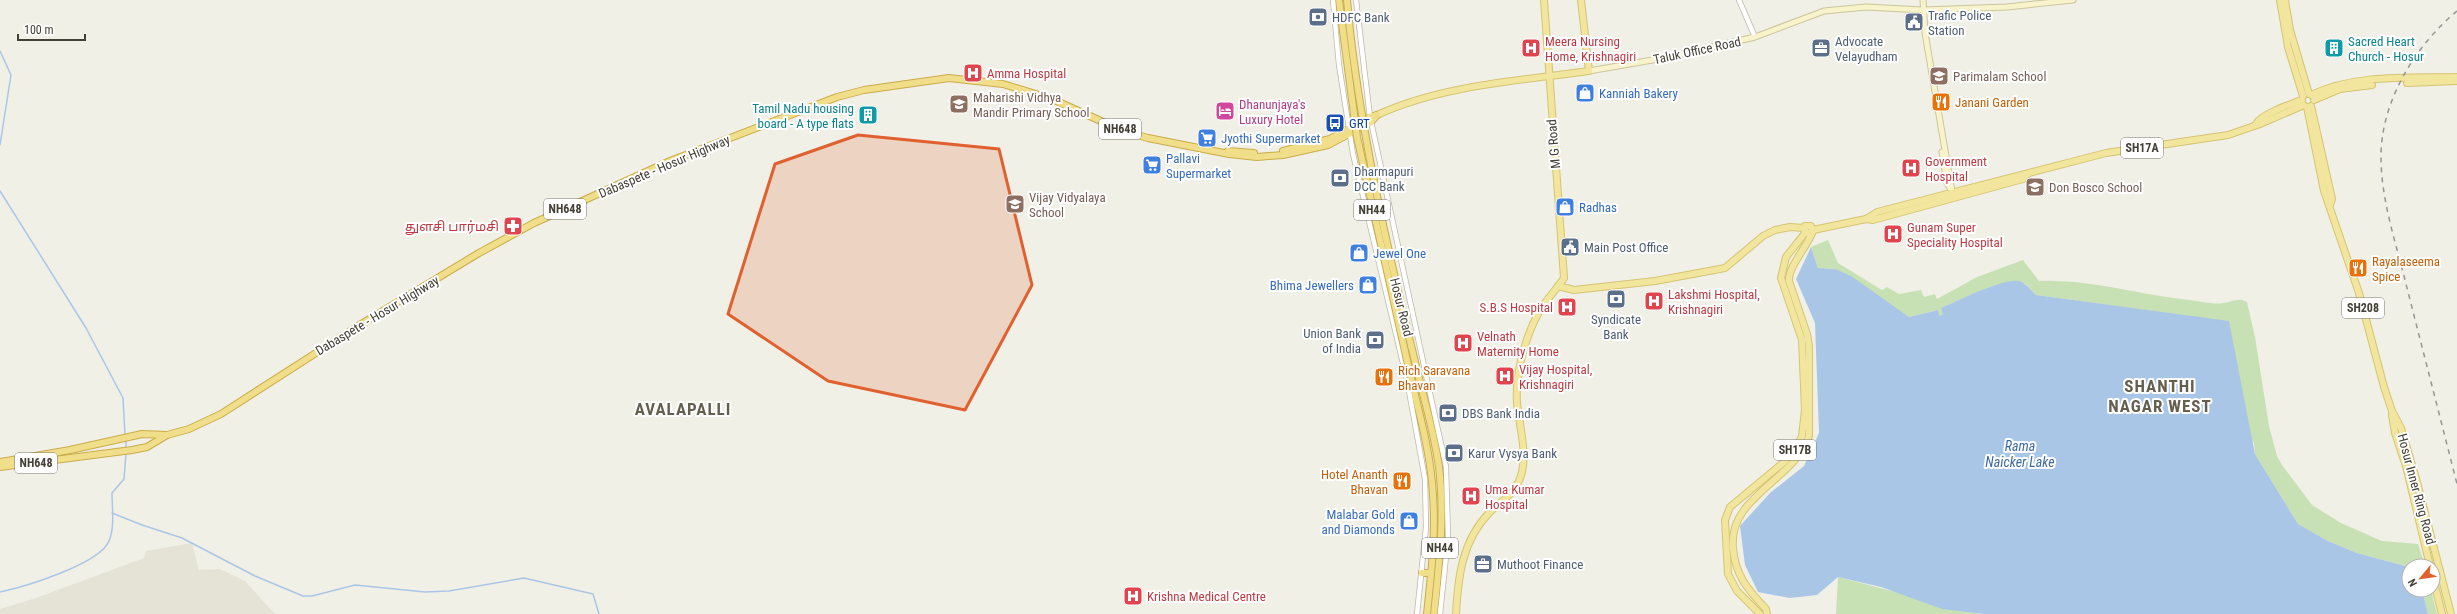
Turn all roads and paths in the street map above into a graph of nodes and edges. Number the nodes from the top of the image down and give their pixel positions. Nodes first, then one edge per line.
1 (1333, 0) edge
2 (1339, 0) edge
3 (1347, 0) edge
4 (1356, 0) edge
5 (1544, 0) edge
6 (1581, 0) edge
7 (1739, 0) edge
8 (1919, 0) edge
9 (1923, 0) edge
10 (2073, 0) edge
11 (2280, 0) edge
12 (2285, 0) edge
13 (1923, 9) junction
14 (1755, 37) junction
15 (1589, 71) junction
16 (1549, 76) junction
17 (2457, 77) edge
18 (2457, 81) edge
19 (2308, 100) junction
20 (1377, 116) joint
21 (1370, 120) junction
22 (1349, 132) junction
23 (1952, 192) junction
24 (1813, 231) junction
25 (1803, 233) junction
26 (1558, 286) junction
27 (2392, 411) junction
28 (167, 435) junction
29 (70, 450) junction
30 (72, 458) junction
31 (0, 462) edge
32 (0, 467) edge
33 (2428, 558) edge
34 (1422, 573) junction
35 (1431, 573) junction
36 (2438, 598) edge
37 (1417, 614) edge
38 (1427, 614) edge
39 (1434, 614) edge
40 (1440, 614) edge
41 (1456, 614) edge
42 (1760, 614) edge
43 (1767, 614) edge
44 (2442, 614) edge
45 (2451, 614) edge

1 - 22 street
2 - 35 highway, Hosur Road / NH44, bridge
3 - 39 highway, Hosur Road / NH44, bridge
4 - 21 street
5 - 16 main road, M G Road
6 - 15 main road
7 - 14 street
8 - 13 main road
9 - 13 main road
10 - 13 main road, Taluk Office Road
11 - 19 main road, Hosur Inner Ring Road / SH208
12 - 19 main road, Hosur Inner Ring Road / SH208
13 - 14 main road, Taluk Office Road
13 - 23 main road
14 - 15 main road, Taluk Office Road
15 - 16 main road, Taluk Office Road
16 - 20 main road, Taluk Office Road
16 - 26 main road, M G Road
17 - 19 main road, SH17A
18 - 19 main road, SH17A
19 - 23 main road, SH17A
19 - 27 main road, Hosur Inner Ring Road / SH208
20 - 21 highway, Taluk Office Road / NH648
21 - 22 highway, NH648
21 - 40 street
22 - 28 highway, Dabaspete - Hosur Highway / NH648
22 - 34 street
23 - 24 main road, SH17A
24 - 25 main road, SH17A
24 - 43 main road, SH17B
25 - 26 main road, SH17A
25 - 42 main road, SH17B
26 - 41 main road, M G Road
27 - 33 main road, Hosur Inner Ring Road / SH208
27 - 45 main road, Hosur Inner Ring Road / SH208
28 - 29 highway, Dabaspete - Hosur Highway / NH648
28 - 30 highway, Dabaspete - Hosur Highway / NH648
29 - 30 highway
29 - 31 highway, Dabaspete - Hosur Highway / NH648
30 - 32 highway, NH648
34 - 35 highway
34 - 37 street
35 - 38 highway, Hosur Road / NH44
36 - 44 main road

